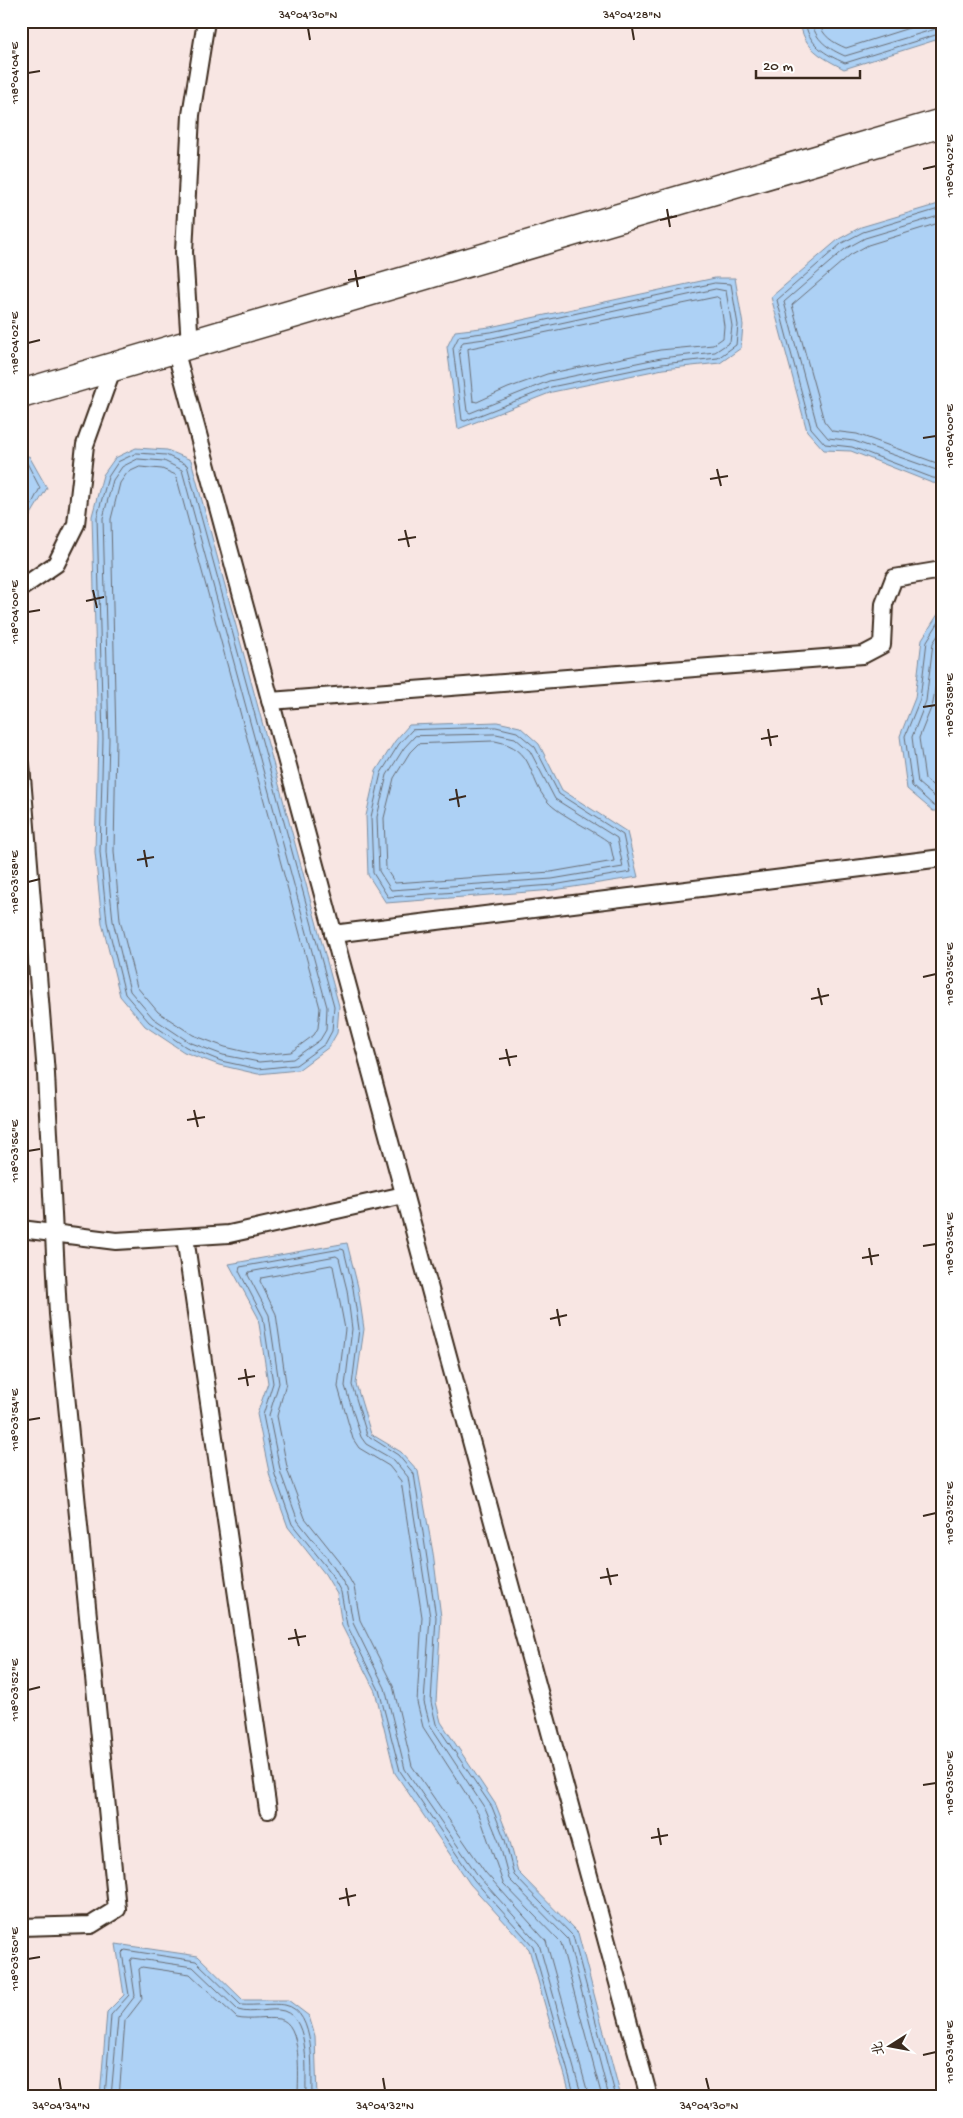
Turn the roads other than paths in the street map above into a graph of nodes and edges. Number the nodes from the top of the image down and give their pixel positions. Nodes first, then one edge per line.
1 (206, 21) edge
2 (942, 123) edge
3 (182, 347) junction
4 (113, 367) junction
5 (21, 394) edge
6 (942, 570) edge
7 (21, 588) edge
8 (270, 702) junction
9 (21, 765) edge
10 (942, 858) edge
11 (333, 934) junction
12 (404, 1196) junction
13 (21, 1229) edge
14 (53, 1233) junction
15 (185, 1236) junction
16 (268, 1810) dead end
17 (21, 1928) edge
18 (650, 2097) edge

1 - 3 lane
2 - 3 street
3 - 4 street
3 - 8 lane
4 - 5 street
4 - 7 lane
6 - 8 lane
8 - 11 lane
9 - 14 lane
10 - 11 lane
11 - 12 lane
12 - 15 lane
12 - 18 lane
13 - 14 lane
14 - 15 lane
14 - 17 lane
15 - 16 lane

